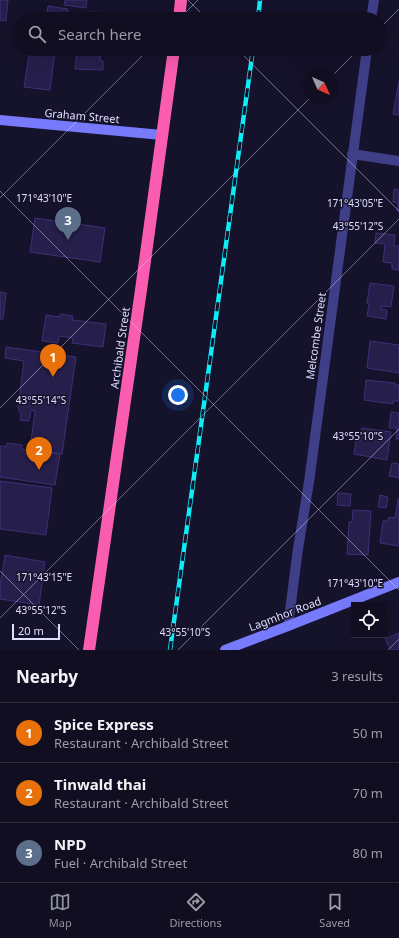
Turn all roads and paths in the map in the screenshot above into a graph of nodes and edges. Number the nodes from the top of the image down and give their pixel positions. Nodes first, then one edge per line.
1 (181, 0) edge
2 (374, 0) edge
3 (179, 12) edge
4 (372, 12) edge
5 (173, 56) edge
6 (366, 56) edge
7 (0, 120) edge
8 (162, 135) junction
9 (352, 154) junction
10 (399, 161) edge
11 (399, 582) edge
12 (288, 626) junction
13 (89, 650) edge
14 (226, 650) edge

1 - 3 highway
2 - 4 street
5 - 8 highway, Archibald Street
6 - 9 street, Melcombe Street
7 - 8 street, Graham Street
8 - 13 highway, Archibald Street
9 - 10 street
9 - 12 street, Melcombe Street
11 - 12 street, Lagmhor Road
12 - 14 street, Lagmhor Road

